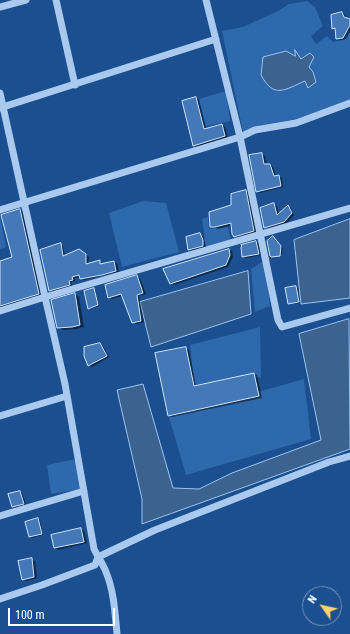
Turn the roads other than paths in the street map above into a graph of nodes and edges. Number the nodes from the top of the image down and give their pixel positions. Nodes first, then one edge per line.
1 (26, 0) edge
2 (56, 0) edge
3 (206, 0) edge
4 (0, 7) edge
5 (216, 40) junction
6 (75, 85) junction
7 (0, 93) edge
8 (350, 103) edge
9 (2, 107) edge
10 (240, 137) junction
11 (25, 203) junction
12 (350, 208) edge
13 (0, 210) edge
14 (259, 234) junction
15 (45, 297) junction
16 (350, 308) edge
17 (0, 311) edge
18 (67, 396) junction
19 (0, 416) edge
20 (350, 456) edge
21 (84, 491) junction
22 (0, 516) edge
23 (98, 556) junction
24 (0, 599) edge
25 (117, 634) edge

1 - 4 street
2 - 6 street
3 - 5 street
5 - 6 street
5 - 10 street
6 - 9 street
7 - 9 street
8 - 10 street
9 - 11 street
10 - 11 street
10 - 14 street
11 - 13 street
11 - 15 street
12 - 14 street
14 - 15 street
14 - 16 street
15 - 17 street
15 - 18 street
18 - 19 street
18 - 21 street
20 - 23 street
21 - 22 street
21 - 23 street
23 - 24 street
23 - 25 street

